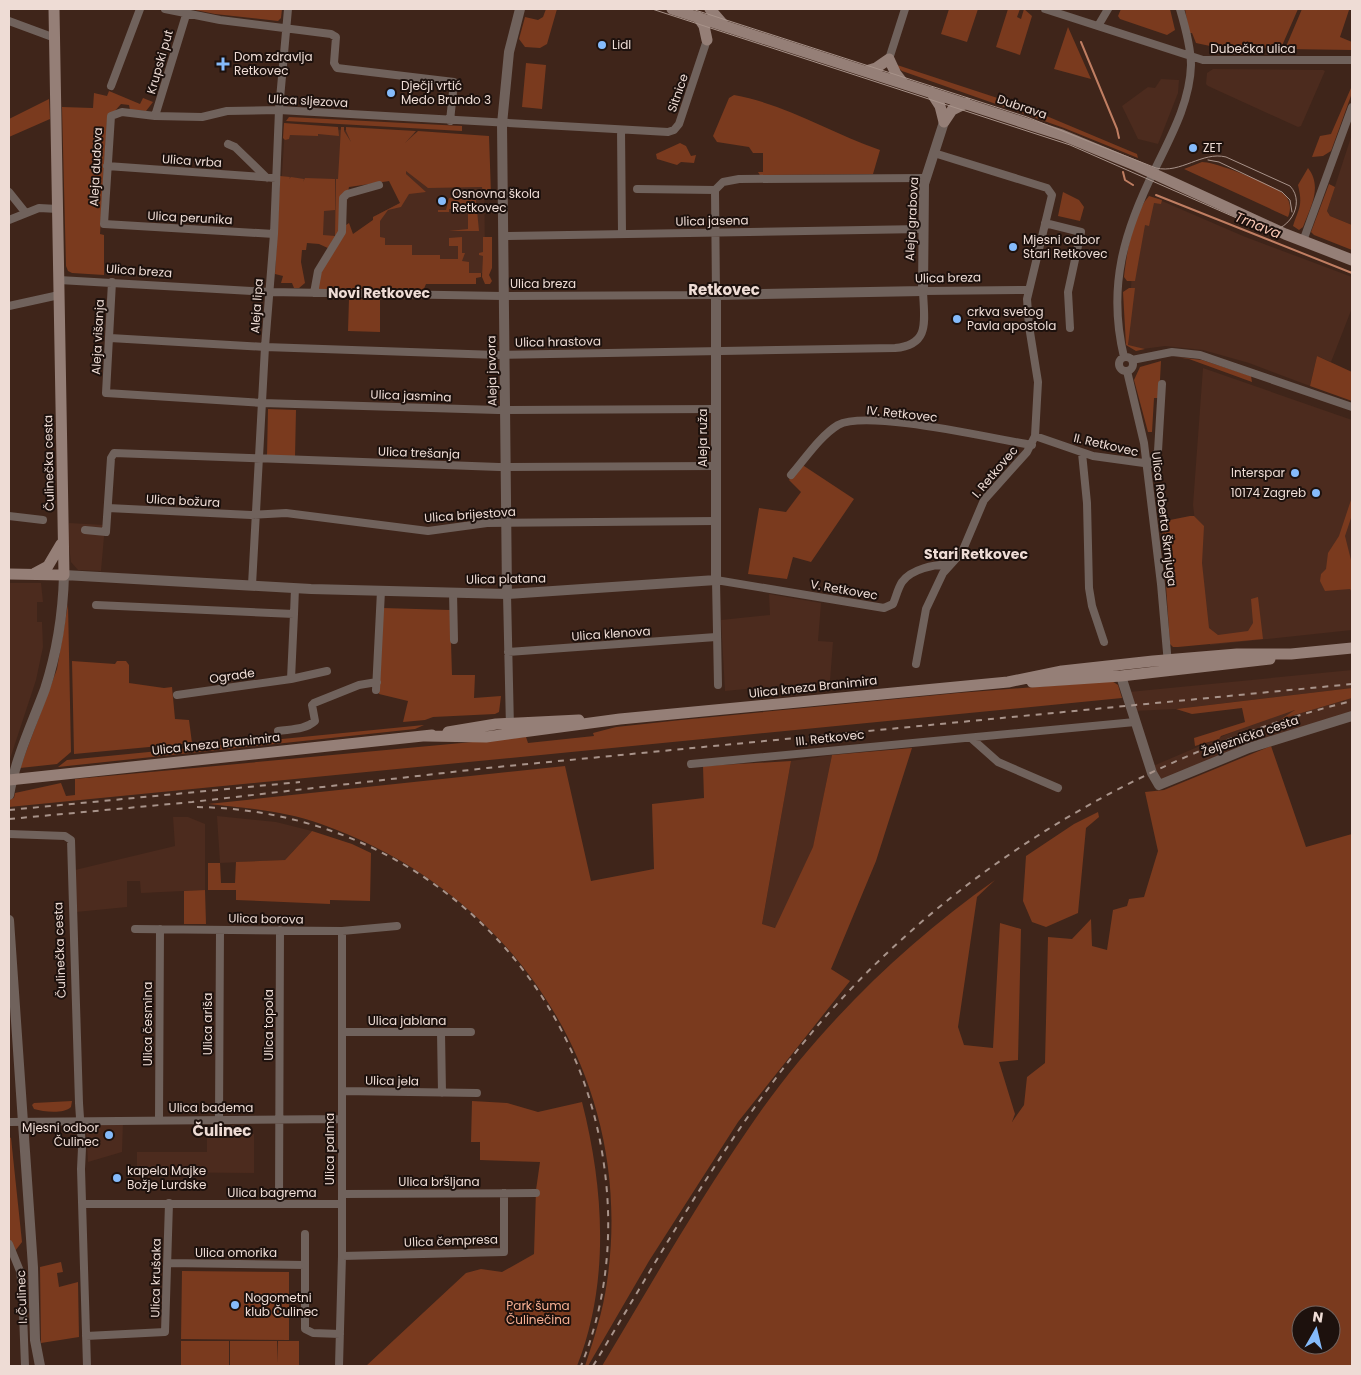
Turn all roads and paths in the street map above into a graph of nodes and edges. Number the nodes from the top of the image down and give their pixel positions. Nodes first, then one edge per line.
1 (54, 9) edge
2 (140, 9) edge
3 (165, 9) edge
4 (288, 9) edge
5 (520, 9) edge
6 (673, 9) edge
7 (710, 9) edge
8 (905, 9) edge
9 (1045, 9) edge
10 (1108, 9) edge
11 (1180, 9) edge
12 (697, 13) edge
13 (186, 15) junction
14 (9, 21) edge
15 (724, 26) junction
16 (1098, 26) junction
17 (287, 28) junction
18 (55, 38) junction
19 (707, 40) junction
20 (1190, 56) junction
21 (889, 59) junction
22 (1352, 60) edge
23 (866, 71) junction
24 (903, 83) junction
25 (111, 86) dead end
26 (931, 92) junction
27 (966, 103) junction
28 (1352, 107) edge
29 (279, 110) junction
30 (114, 114) joint
31 (156, 116) junction
32 (450, 121) junction
33 (944, 122) junction
34 (502, 124) junction
35 (621, 130) junction
36 (228, 144) dead end
37 (934, 153) junction
38 (107, 166) junction
39 (1153, 174) junction
40 (267, 178) junction
41 (276, 178) junction
42 (925, 178) junction
43 (379, 185) dead end
44 (637, 189) dead end
45 (715, 190) junction
46 (9, 192) edge
47 (58, 208) junction
48 (25, 212) junction
49 (9, 220) edge
50 (1044, 223) junction
51 (104, 224) joint
52 (922, 229) junction
53 (716, 232) junction
54 (274, 234) junction
55 (622, 234) junction
56 (503, 236) junction
57 (1302, 241) junction
58 (1352, 260) edge
59 (59, 280) junction
60 (112, 282) junction
61 (1028, 290) junction
62 (923, 291) junction
63 (269, 292) junction
64 (314, 293) junction
65 (59, 295) junction
66 (716, 295) junction
67 (504, 296) junction
68 (9, 306) edge
69 (1070, 328) dead end
70 (110, 338) junction
71 (265, 348) junction
72 (716, 351) junction
73 (504, 354) junction
74 (1124, 356) junction
75 (1132, 360) junction
76 (1127, 371) junction
77 (1162, 384) dead end
78 (106, 393) joint
79 (262, 403) junction
80 (1352, 407) edge
81 (716, 409) junction
82 (506, 410) junction
83 (1035, 436) junction
84 (1032, 445) junction
85 (1082, 453) junction
86 (258, 459) junction
87 (1145, 464) junction
88 (716, 466) junction
89 (506, 467) junction
90 (791, 475) dead end
91 (108, 508) junction
92 (256, 514) junction
93 (9, 516) edge
94 (43, 520) dead end
95 (716, 521) junction
96 (507, 523) junction
97 (86, 530) dead end
98 (63, 539) junction
99 (949, 565) junction
100 (9, 574) edge
101 (30, 574) junction
102 (64, 575) junction
103 (716, 580) junction
104 (252, 585) junction
105 (295, 588) junction
106 (381, 591) junction
107 (452, 592) junction
108 (507, 594) junction
109 (96, 605) dead end
110 (294, 614) junction
111 (716, 637) junction
112 (454, 640) dead end
113 (1104, 642) dead end
114 (1352, 648) edge
115 (508, 652) junction
116 (916, 664) dead end
117 (1168, 665) junction
118 (327, 671) dead end
119 (1121, 676) junction
120 (290, 679) junction
121 (377, 682) junction
122 (1008, 682) junction
123 (718, 685) dead end
124 (376, 690) dead end
125 (177, 695) dead end
126 (1352, 716) edge
127 (620, 719) junction
128 (1134, 722) junction
129 (510, 723) junction
130 (278, 731) dead end
131 (510, 735) junction
132 (426, 736) junction
133 (971, 738) junction
134 (691, 764) dead end
135 (14, 779) edge
136 (1058, 788) dead end
137 (9, 794) edge
138 (10, 834) edge
139 (9, 920) edge
140 (396, 926) dead end
141 (134, 929) dead end
142 (160, 929) junction
143 (220, 930) junction
144 (280, 930) junction
145 (342, 931) junction
146 (342, 1032) junction
147 (441, 1032) junction
148 (472, 1032) dead end
149 (342, 1091) junction
150 (442, 1093) junction
151 (477, 1093) dead end
152 (219, 1119) junction
153 (342, 1119) junction
154 (22, 1120) junction
155 (80, 1120) junction
156 (159, 1120) junction
157 (279, 1120) junction
158 (9, 1122) edge
159 (536, 1192) dead end
160 (504, 1193) junction
161 (342, 1194) junction
162 (169, 1203) junction
163 (82, 1204) junction
164 (279, 1204) junction
165 (342, 1204) junction
166 (305, 1234) dead end
167 (9, 1244) edge
168 (342, 1256) junction
169 (168, 1264) junction
170 (305, 1264) junction
171 (340, 1334) junction
172 (86, 1336) junction
173 (25, 1366) edge
174 (40, 1366) edge
175 (87, 1366) edge
176 (339, 1366) edge

1 - 18 main road, Čulinečka cesta
2 - 25 street
3 - 13 street
4 - 17 street, Aleja lipa
5 - 34 street, Aleja javora
6 - 12 main road, Dubrava
7 - 15 main road
8 - 21 street
9 - 16 street, Dubečka ulica
10 - 16 street
11 - 20 street
12 - 15 main road, Dubrava
12 - 19 main road
13 - 17 street
13 - 31 street, Krupski put
14 - 18 street
15 - 19 main road
15 - 23 main road, Dubrava
16 - 20 street, Dubečka ulica
17 - 29 street, Aleja lipa
17 - 32 street
18 - 47 main road, Čulinečka cesta
19 - 35 street, Sitnice
20 - 22 street, Dubečka ulica
20 - 39 street
21 - 23 main road
21 - 24 main road
23 - 24 main road, Dubrava
24 - 26 main road, Dubrava
26 - 27 main road, Dubrava
26 - 33 main road
27 - 33 main road
27 - 39 main road, Dubrava
28 - 57 street
29 - 31 street, Ulica sljezova
29 - 32 street, Ulica sljezova
29 - 41 street, Aleja lipa
30 - 31 street, Ulica sljezova
30 - 38 street, Aleja dudova
32 - 34 street, Ulica sljezova
33 - 37 street, Aleja grabova
34 - 35 street, Sitnice
34 - 56 street, Aleja javora
35 - 55 street
36 - 40 street
37 - 42 street, Aleja grabova
37 - 50 street, I. Retkovec
38 - 40 street, Ulica vrba
38 - 51 street, Aleja dudova
39 - 57 main road, Dubrava
39 - 74 street
40 - 41 street, Ulica vrba
41 - 54 street, Aleja lipa
42 - 45 street
42 - 52 street, Aleja grabova
43 - 64 street
44 - 45 street
45 - 53 street, Aleja ruža
46 - 48 street
47 - 48 street
47 - 59 main road, Čulinečka cesta
48 - 49 street
50 - 61 street, I. Retkovec
50 - 69 street
51 - 54 street, Ulica perunika
52 - 53 street, Ulica jasena
52 - 62 street, Aleja grabova
53 - 55 street, Ulica jasena
53 - 66 street, Aleja ruža
54 - 63 street, Aleja lipa
55 - 56 street, Ulica jasena
56 - 67 street, Aleja javora
57 - 58 main road, Dubrava
59 - 60 street, Ulica breza
59 - 65 main road, Čulinečka cesta
60 - 63 street, Ulica breza
60 - 70 street, Aleja višanja
61 - 62 street, Ulica breza
61 - 83 street, I. Retkovec
62 - 66 street, Ulica breza
62 - 72 street, Ulica hrastova
63 - 64 street, Ulica breza
63 - 71 street, Aleja lipa
64 - 67 street, Ulica breza
65 - 68 street
65 - 98 main road, Čulinečka cesta
66 - 67 street, Ulica breza
66 - 72 street, Aleja ruža
67 - 73 street, Aleja javora
70 - 71 street, Ulica hrastova
70 - 78 street, Aleja višanja
71 - 73 street, Ulica hrastova
71 - 79 street, Aleja lipa
72 - 73 street, Ulica hrastova
72 - 81 street, Aleja ruža
73 - 82 street, Aleja javora
74 - 75 street
74 - 76 street
75 - 76 street
75 - 80 street
76 - 87 street, Ulica Roberta Škrnjuga
77 - 87 street, II. Retkovec
78 - 79 street, Ulica jasmina
79 - 82 street, Ulica jasmina
79 - 86 street, Aleja lipa
81 - 82 street, Ulica jasmina
81 - 88 street, Aleja ruža
82 - 89 street, Aleja javora
83 - 84 street, I. Retkovec
83 - 85 street, II. Retkovec
84 - 90 street, IV. Retkovec
84 - 99 street, I. Retkovec
85 - 87 street, II. Retkovec
85 - 113 street
86 - 89 street, Ulica trešanja
86 - 91 street, Ulica trešanja
86 - 92 street, Aleja lipa
87 - 117 street, Ulica Roberta Škrnjuga
88 - 89 street, Ulica trešanja
88 - 95 street, Aleja ruža
89 - 96 street, Aleja javora
91 - 92 street, Ulica božura
91 - 97 street
92 - 96 street, Ulica brijestova
92 - 104 street, Aleja lipa
93 - 94 street
95 - 96 street, Ulica brijestova
95 - 103 street, Aleja ruža
96 - 108 street, Aleja javora
98 - 101 main road
98 - 102 main road, Čulinečka cesta
99 - 103 street, V. Retkovec
99 - 116 street, I. Retkovec
100 - 101 main road
101 - 102 main road
102 - 104 street, Ulica platana
102 - 137 street
103 - 108 street, Ulica platana
103 - 111 street, Aleja ruža
104 - 105 street, Ulica platana
105 - 106 street, Ulica platana
105 - 110 street
106 - 107 street, Ulica platana
106 - 121 street
107 - 108 street, Ulica platana
107 - 112 street
108 - 115 street, Aleja javora
109 - 110 street
110 - 120 street
111 - 115 street, Ulica klenova
111 - 123 street, Aleja ruža
114 - 117 main road, Ulica kneza Branimira
115 - 129 street, Aleja javora
117 - 119 main road, Ulica kneza Branimira
117 - 122 main road, Ulica kneza Branimira
118 - 120 street, Ograde
119 - 122 main road, Ulica kneza Branimira
119 - 128 street
120 - 125 street, Ograde
121 - 124 street
121 - 130 street
122 - 127 main road, Ulica kneza Branimira
126 - 128 street, Željeznička cesta
127 - 129 main road, Ulica kneza Branimira
127 - 131 main road, Ulica kneza Branimira
128 - 133 street, III. Retkovec
129 - 131 street, Aleja javora
129 - 132 main road, Ulica kneza Branimira
131 - 132 main road, Ulica kneza Branimira
132 - 135 main road, Ulica kneza Branimira
133 - 134 street, III. Retkovec
133 - 136 street
138 - 155 street, Čulinečka cesta
139 - 154 street, I. Čulinec
140 - 145 street, Ulica borova
141 - 142 street, Ulica borova
142 - 143 street, Ulica borova
142 - 156 street, Ulica česmina
143 - 144 street, Ulica borova
143 - 152 street, Ulica ariša
144 - 145 street, Ulica borova
144 - 157 street, Ulica topola
145 - 146 street, Ulica palma
146 - 147 street, Ulica jablana
146 - 149 street, Ulica palma
147 - 148 street, Ulica jablana
147 - 150 street
149 - 150 street, Ulica jela
149 - 153 street, Ulica palma
150 - 151 street, Ulica jela
152 - 156 street, Ulica badema
152 - 157 street, Ulica badema
153 - 157 street, Ulica badema
153 - 161 street, Ulica palma
154 - 155 street
154 - 158 street
154 - 174 street, I. Čulinec
155 - 156 street, Ulica badema
155 - 163 street, Čulinečka cesta
157 - 164 street, Ulica topola
159 - 160 street, Ulica bršljana
160 - 161 street, Ulica bršljana
160 - 168 street, Ulica čempresa
161 - 165 street, Ulica palma
162 - 163 street, Ulica bagrema
162 - 164 street, Ulica bagrema
162 - 169 street, Ulica krušaka
163 - 172 street, Čulinečka cesta
164 - 165 street, Ulica bagrema
165 - 168 street, Ulica palma
166 - 170 street
167 - 173 street, I. Čulinec
168 - 171 street, Ulica palma
169 - 170 street, Ulica omorika
169 - 172 street, Ulica krušaka
170 - 171 street
171 - 176 street, Ulica palma
172 - 175 street, Čulinečka cesta

